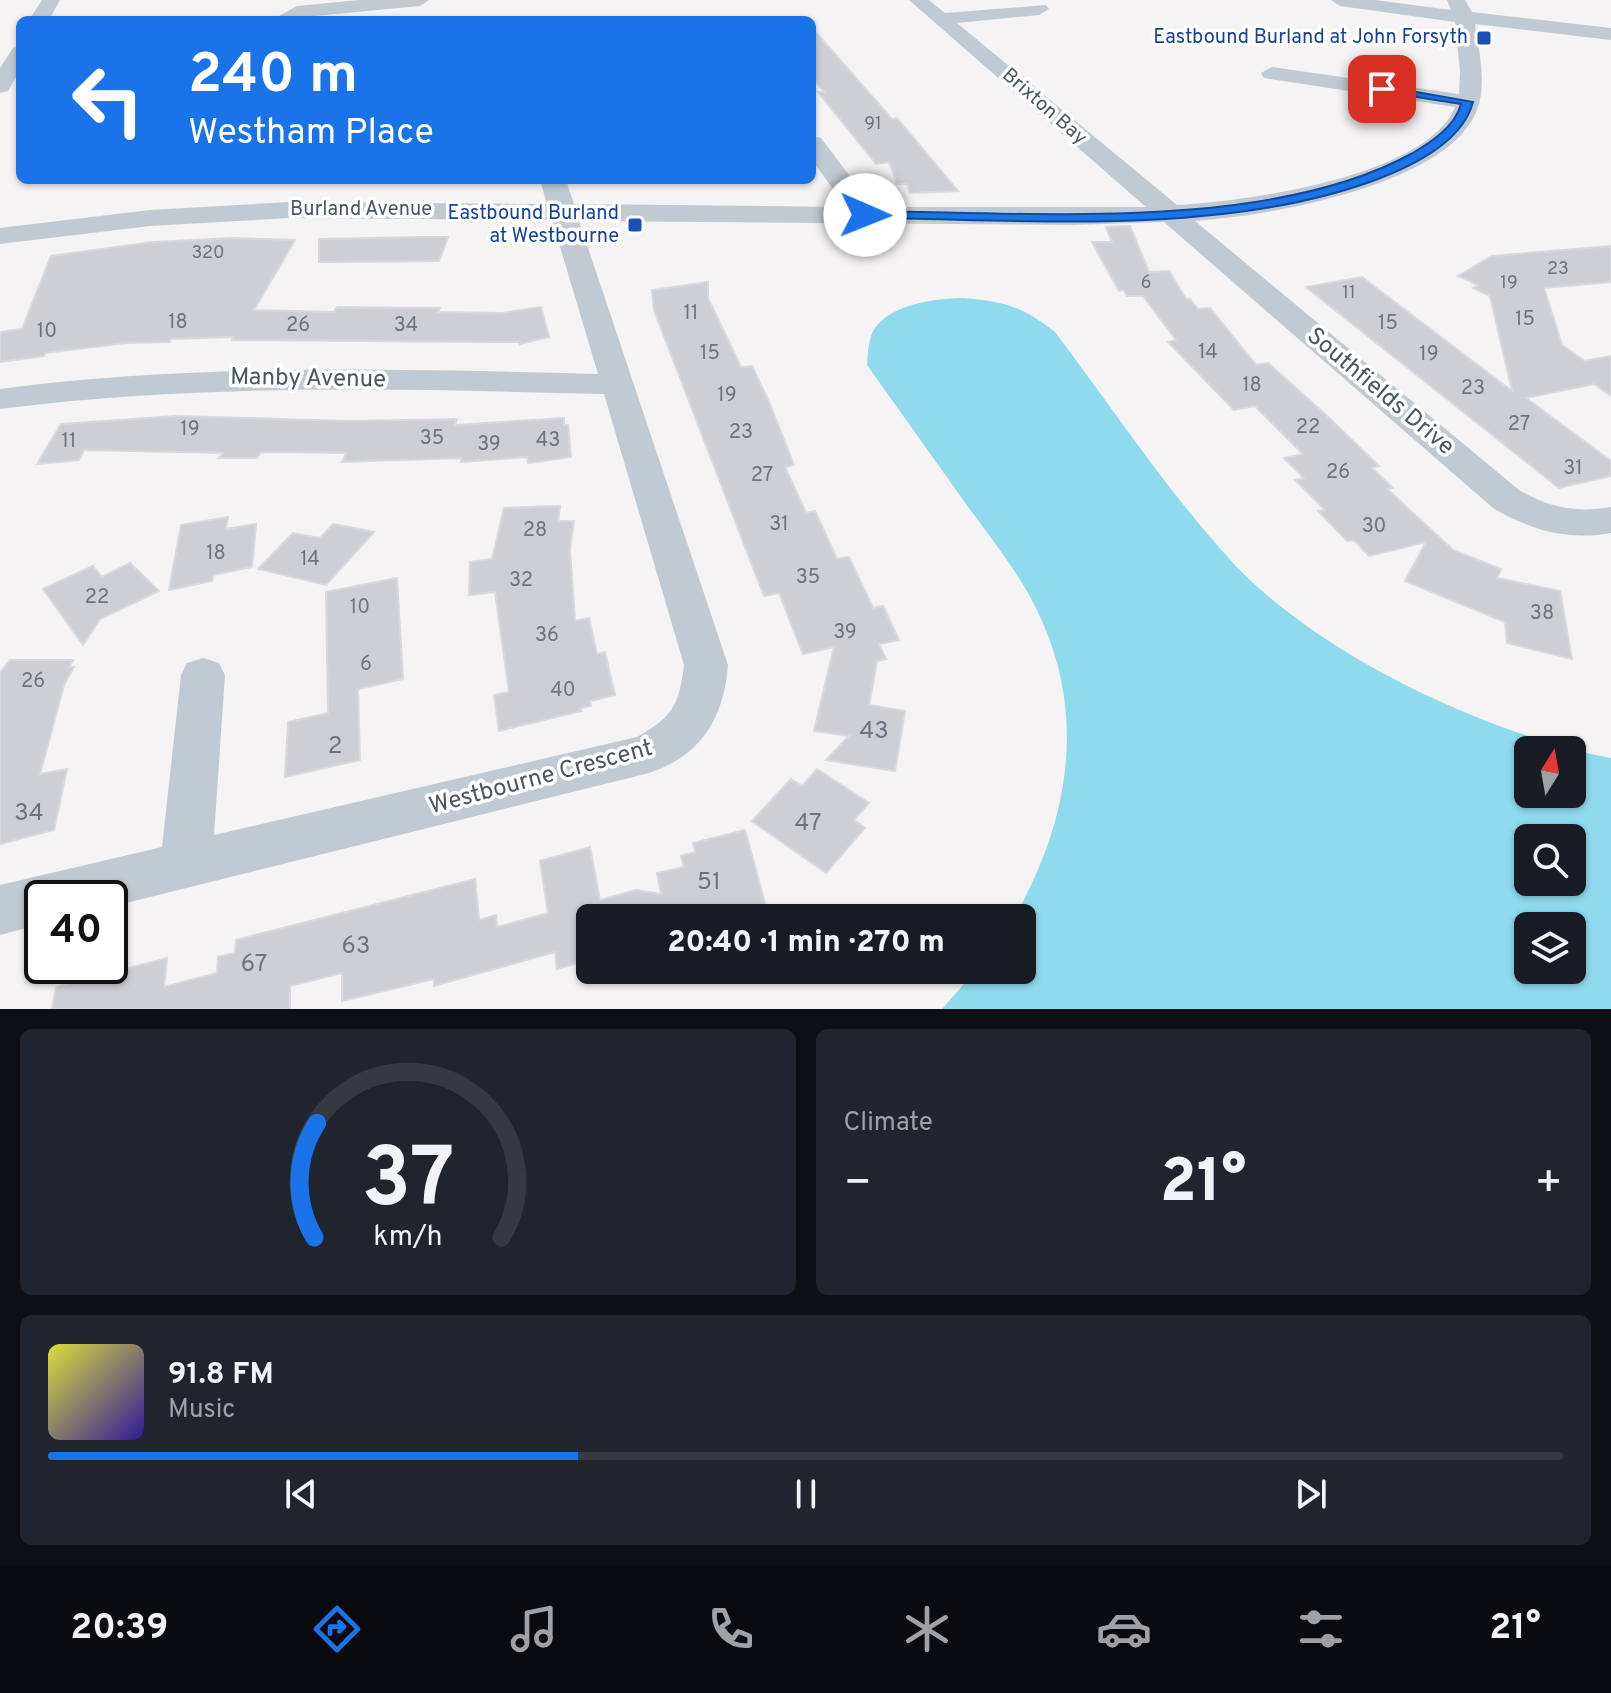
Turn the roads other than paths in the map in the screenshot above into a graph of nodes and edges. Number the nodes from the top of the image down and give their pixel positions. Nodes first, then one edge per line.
1 (420, 0) edge
2 (918, 0) edge
3 (1340, 0) edge
4 (1039, 9) dead end
5 (1459, 9) edge
6 (290, 16) edge
7 (941, 19) junction
8 (1611, 34) edge
9 (16, 59) edge
10 (1272, 73) dead end
11 (0, 86) edge
12 (1467, 102) junction
13 (816, 148) edge
14 (261, 185) dead end
15 (558, 196) edge
16 (245, 212) junction
17 (1169, 214) junction
18 (865, 215) junction
19 (0, 236) edge
20 (617, 384) junction
21 (0, 399) edge
22 (1611, 520) edge
23 (203, 675) dead end
24 (186, 865) junction
25 (123, 880) edge
26 (24, 904) edge
27 (0, 910) edge

1 - 6 street
2 - 7 street, Brixton Bay
3 - 5 street
4 - 7 street
5 - 8 street
5 - 12 street
7 - 17 street, Brixton Bay
9 - 11 street
10 - 12 street
12 - 17 street, Burland Avenue
13 - 18 street
14 - 16 street
15 - 16 street, Burland Avenue
15 - 18 street, Burland Avenue
15 - 20 street, Westbourne Crescent
16 - 19 street, Burland Avenue
17 - 18 street, Burland Avenue
17 - 22 street, Southfields Drive
20 - 21 street, Manby Avenue
20 - 24 street, Westbourne Crescent
23 - 24 street
24 - 25 street, Westbourne Crescent
26 - 27 street

